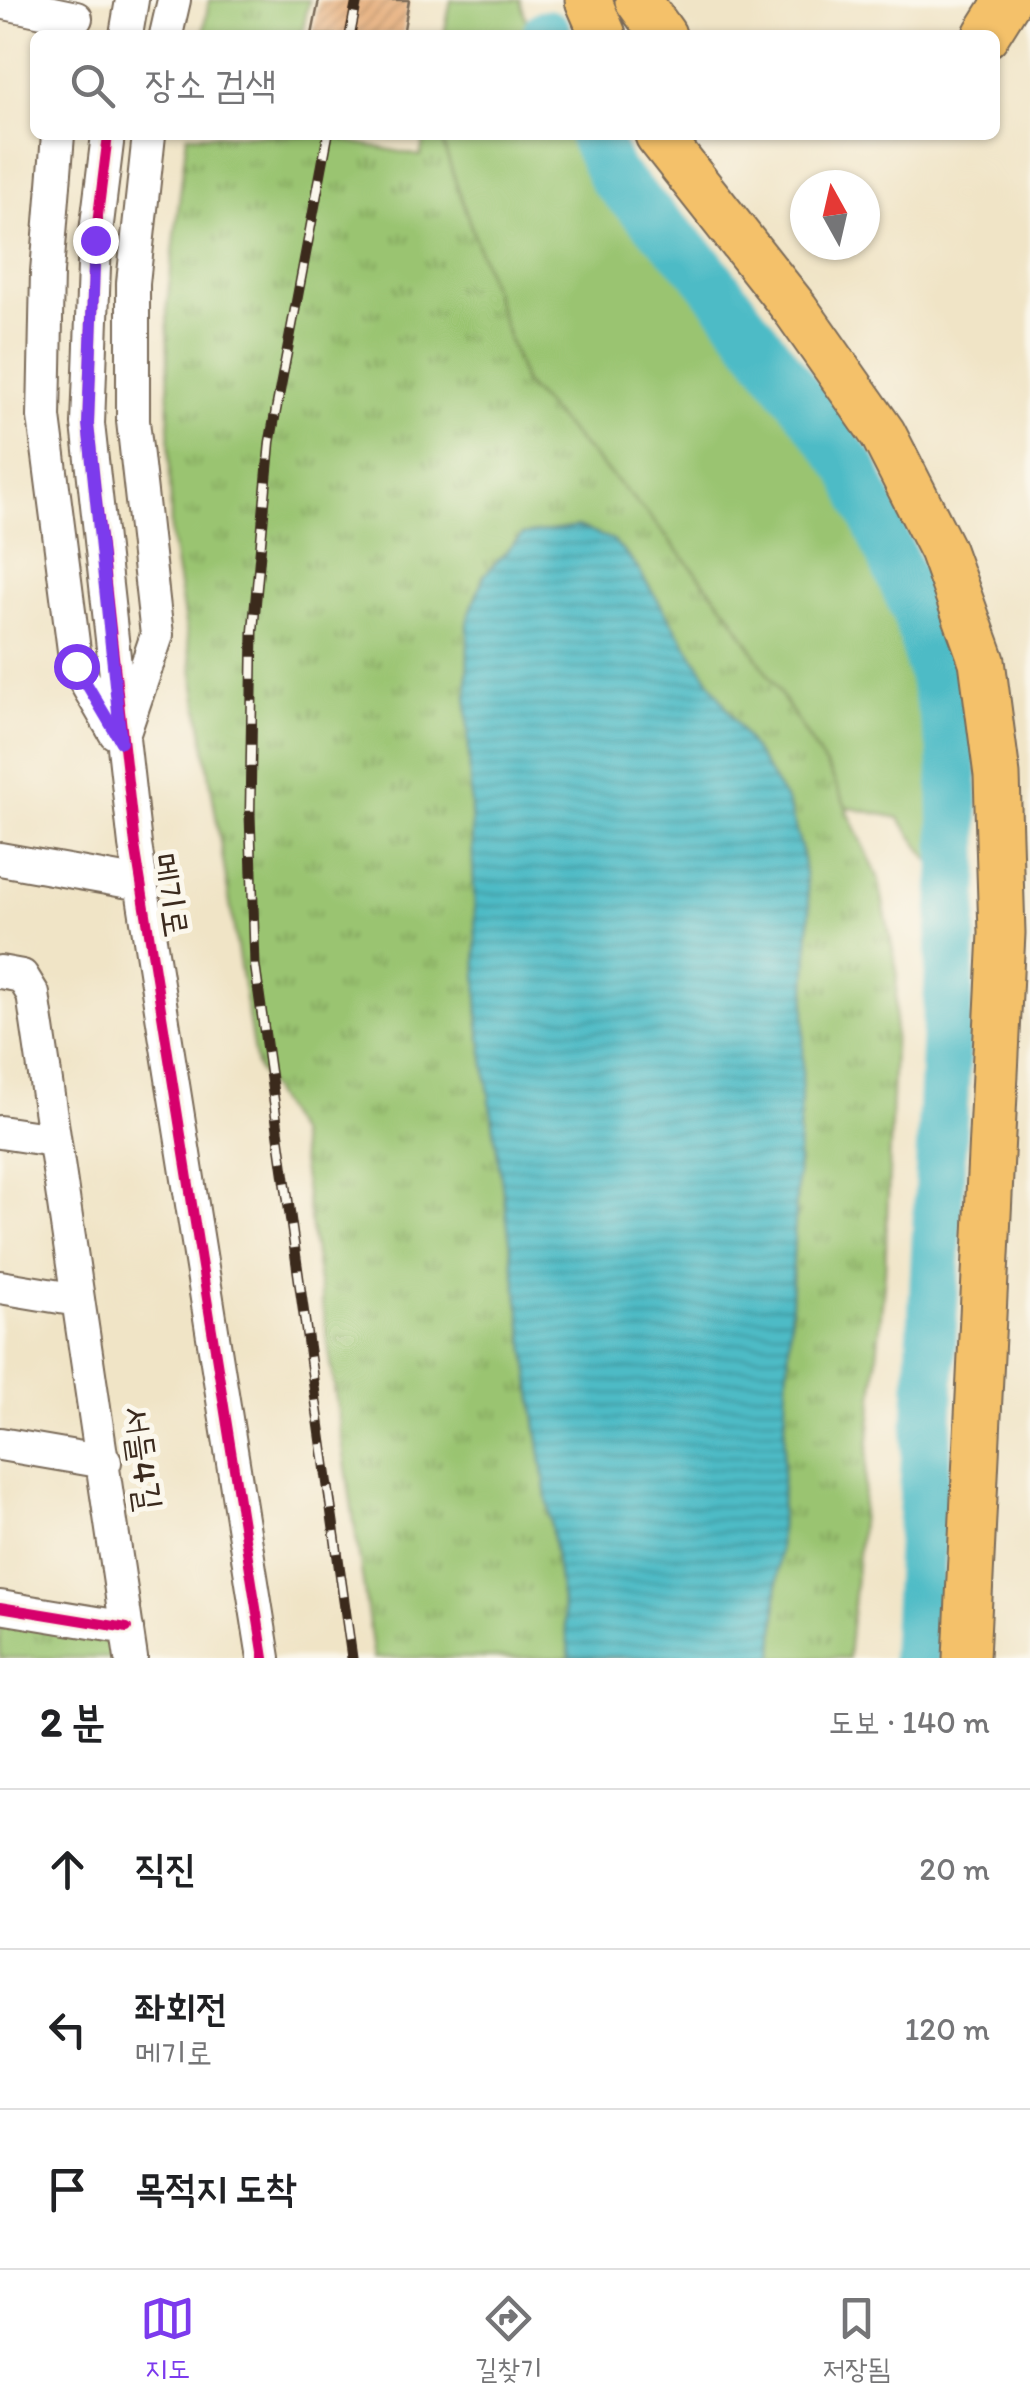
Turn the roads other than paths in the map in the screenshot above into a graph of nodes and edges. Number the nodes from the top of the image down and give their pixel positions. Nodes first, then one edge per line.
1 (132, 0) edge
2 (174, 0) edge
3 (588, 0) edge
4 (638, 0) edge
5 (1008, 0) edge
6 (0, 2) edge
7 (76, 18) edge
8 (127, 30) edge
9 (167, 30) edge
10 (601, 30) edge
11 (659, 30) edge
12 (989, 30) edge
13 (58, 140) edge
14 (107, 140) edge
15 (148, 140) edge
16 (661, 140) edge
17 (121, 742) junction
18 (1030, 844) edge
19 (0, 859) edge
20 (141, 884) junction
21 (0, 972) edge
22 (0, 1132) edge
23 (53, 1140) junction
24 (0, 1287) edge
25 (78, 1300) junction
26 (0, 1444) edge
27 (105, 1462) junction
28 (0, 1607) edge
29 (129, 1643) edge
30 (264, 1658) edge
31 (966, 1658) edge
32 (989, 1658) edge

1 - 8 street
2 - 9 street
3 - 10 highway
4 - 11 highway
5 - 12 highway
6 - 7 street
13 - 17 street
14 - 17 street, 메기로
15 - 17 street
16 - 31 highway
17 - 20 street, 메기로
18 - 32 highway
19 - 20 street
20 - 30 street, 메기로
21 - 23 street, 서들4길
22 - 23 street
23 - 25 street, 서들4길
24 - 25 street
25 - 27 street, 서들4길
26 - 27 street
27 - 29 street, 서들4길
28 - 29 street, 서들4길

